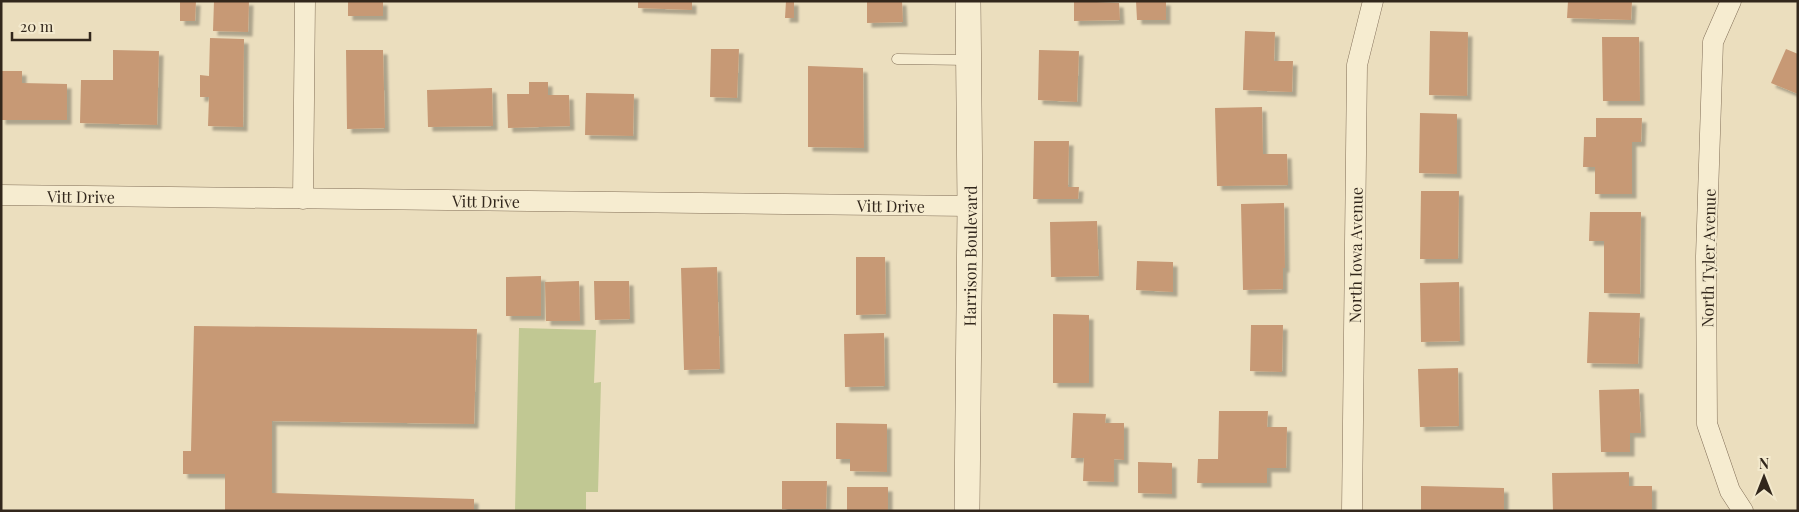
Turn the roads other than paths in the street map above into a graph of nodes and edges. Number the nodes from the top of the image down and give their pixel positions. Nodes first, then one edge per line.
1 (305, 1) edge
2 (968, 1) edge
3 (1373, 1) edge
4 (1731, 1) edge
5 (897, 59) dead end
6 (968, 60) junction
7 (1, 195) edge
8 (303, 199) junction
9 (970, 206) junction
10 (967, 511) edge
11 (1352, 511) edge
12 (1743, 511) edge

1 - 8 street
2 - 6 street, Harrison Boulevard
3 - 11 street, North Iowa Avenue
4 - 12 street, North Tyler Avenue
5 - 6 lane
6 - 9 street, Harrison Boulevard
7 - 8 street, Vitt Drive
8 - 9 street, Vitt Drive
9 - 10 street, Harrison Boulevard

